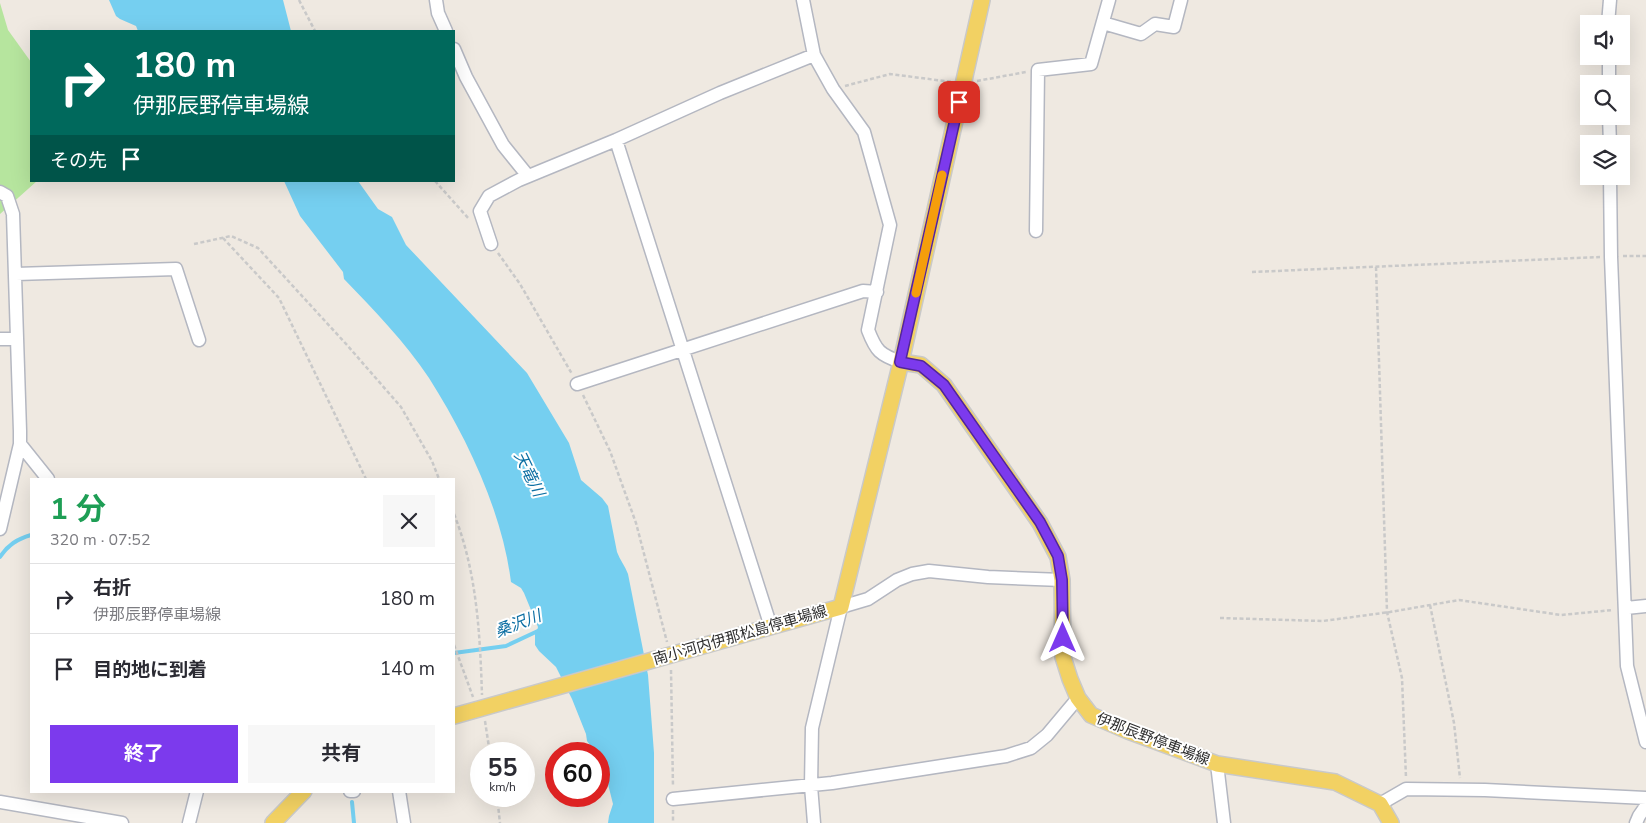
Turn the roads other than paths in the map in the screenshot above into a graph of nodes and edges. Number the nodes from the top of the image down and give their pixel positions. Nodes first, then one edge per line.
1 (436, 0) edge
2 (803, 0) edge
3 (982, 0) edge
4 (1109, 0) edge
5 (1180, 0) edge
6 (1610, 0) edge
7 (1609, 15) edge
8 (1104, 23) junction
9 (446, 30) edge
10 (455, 51) edge
11 (814, 55) junction
12 (616, 140) junction
13 (528, 176) junction
14 (1610, 185) edge
15 (0, 192) edge
16 (1036, 231) dead end
17 (492, 244) road end
18 (16, 274) junction
19 (877, 292) junction
20 (0, 339) edge
21 (16, 339) junction
22 (199, 340) dead end
23 (683, 350) junction
24 (900, 362) junction
25 (577, 384) road end
26 (20, 444) junction
27 (47, 478) edge
28 (0, 530) edge
29 (1062, 580) junction
30 (1646, 606) edge
31 (840, 607) junction
32 (1626, 608) junction
33 (771, 627) junction
34 (1078, 698) junction
35 (455, 716) edge
36 (1646, 742) edge
37 (1217, 764) junction
38 (811, 786) junction
39 (196, 793) edge
40 (302, 793) edge
41 (400, 793) edge
42 (1646, 798) edge
43 (673, 799) road end
44 (0, 802) edge
45 (1380, 804) junction
46 (1646, 806) edge
47 (122, 823) edge
48 (189, 823) edge
49 (273, 823) edge
50 (404, 823) edge
51 (814, 823) edge
52 (1224, 823) edge
53 (1391, 823) edge
54 (1636, 823) edge

1 - 9 street
2 - 11 street
3 - 24 main road
4 - 8 street
5 - 8 street
6 - 7 street
8 - 16 street
10 - 13 street
11 - 12 street
11 - 19 street
12 - 13 street
12 - 23 street
13 - 17 street
14 - 32 street
15 - 18 street
18 - 21 street
18 - 22 street
19 - 23 street
19 - 24 street
20 - 21 street
21 - 26 street
23 - 25 street
23 - 33 street
24 - 29 main road, 伊那辰野停車場線
24 - 31 main road, 南小河内伊那松島停車場線
26 - 27 street
26 - 28 street
29 - 31 street
29 - 34 main road, 伊那辰野停車場線
30 - 32 street
31 - 33 main road, 南小河内伊那松島停車場線
31 - 38 street
32 - 36 street
33 - 35 main road, 南小河内伊那松島停車場線
34 - 37 main road, 伊那辰野停車場線
34 - 38 street
37 - 45 main road, 伊那辰野停車場線
37 - 52 street
38 - 43 street
38 - 51 street
39 - 48 street
40 - 49 main road
41 - 50 street
42 - 45 street
44 - 47 street
45 - 53 main road
46 - 54 street

